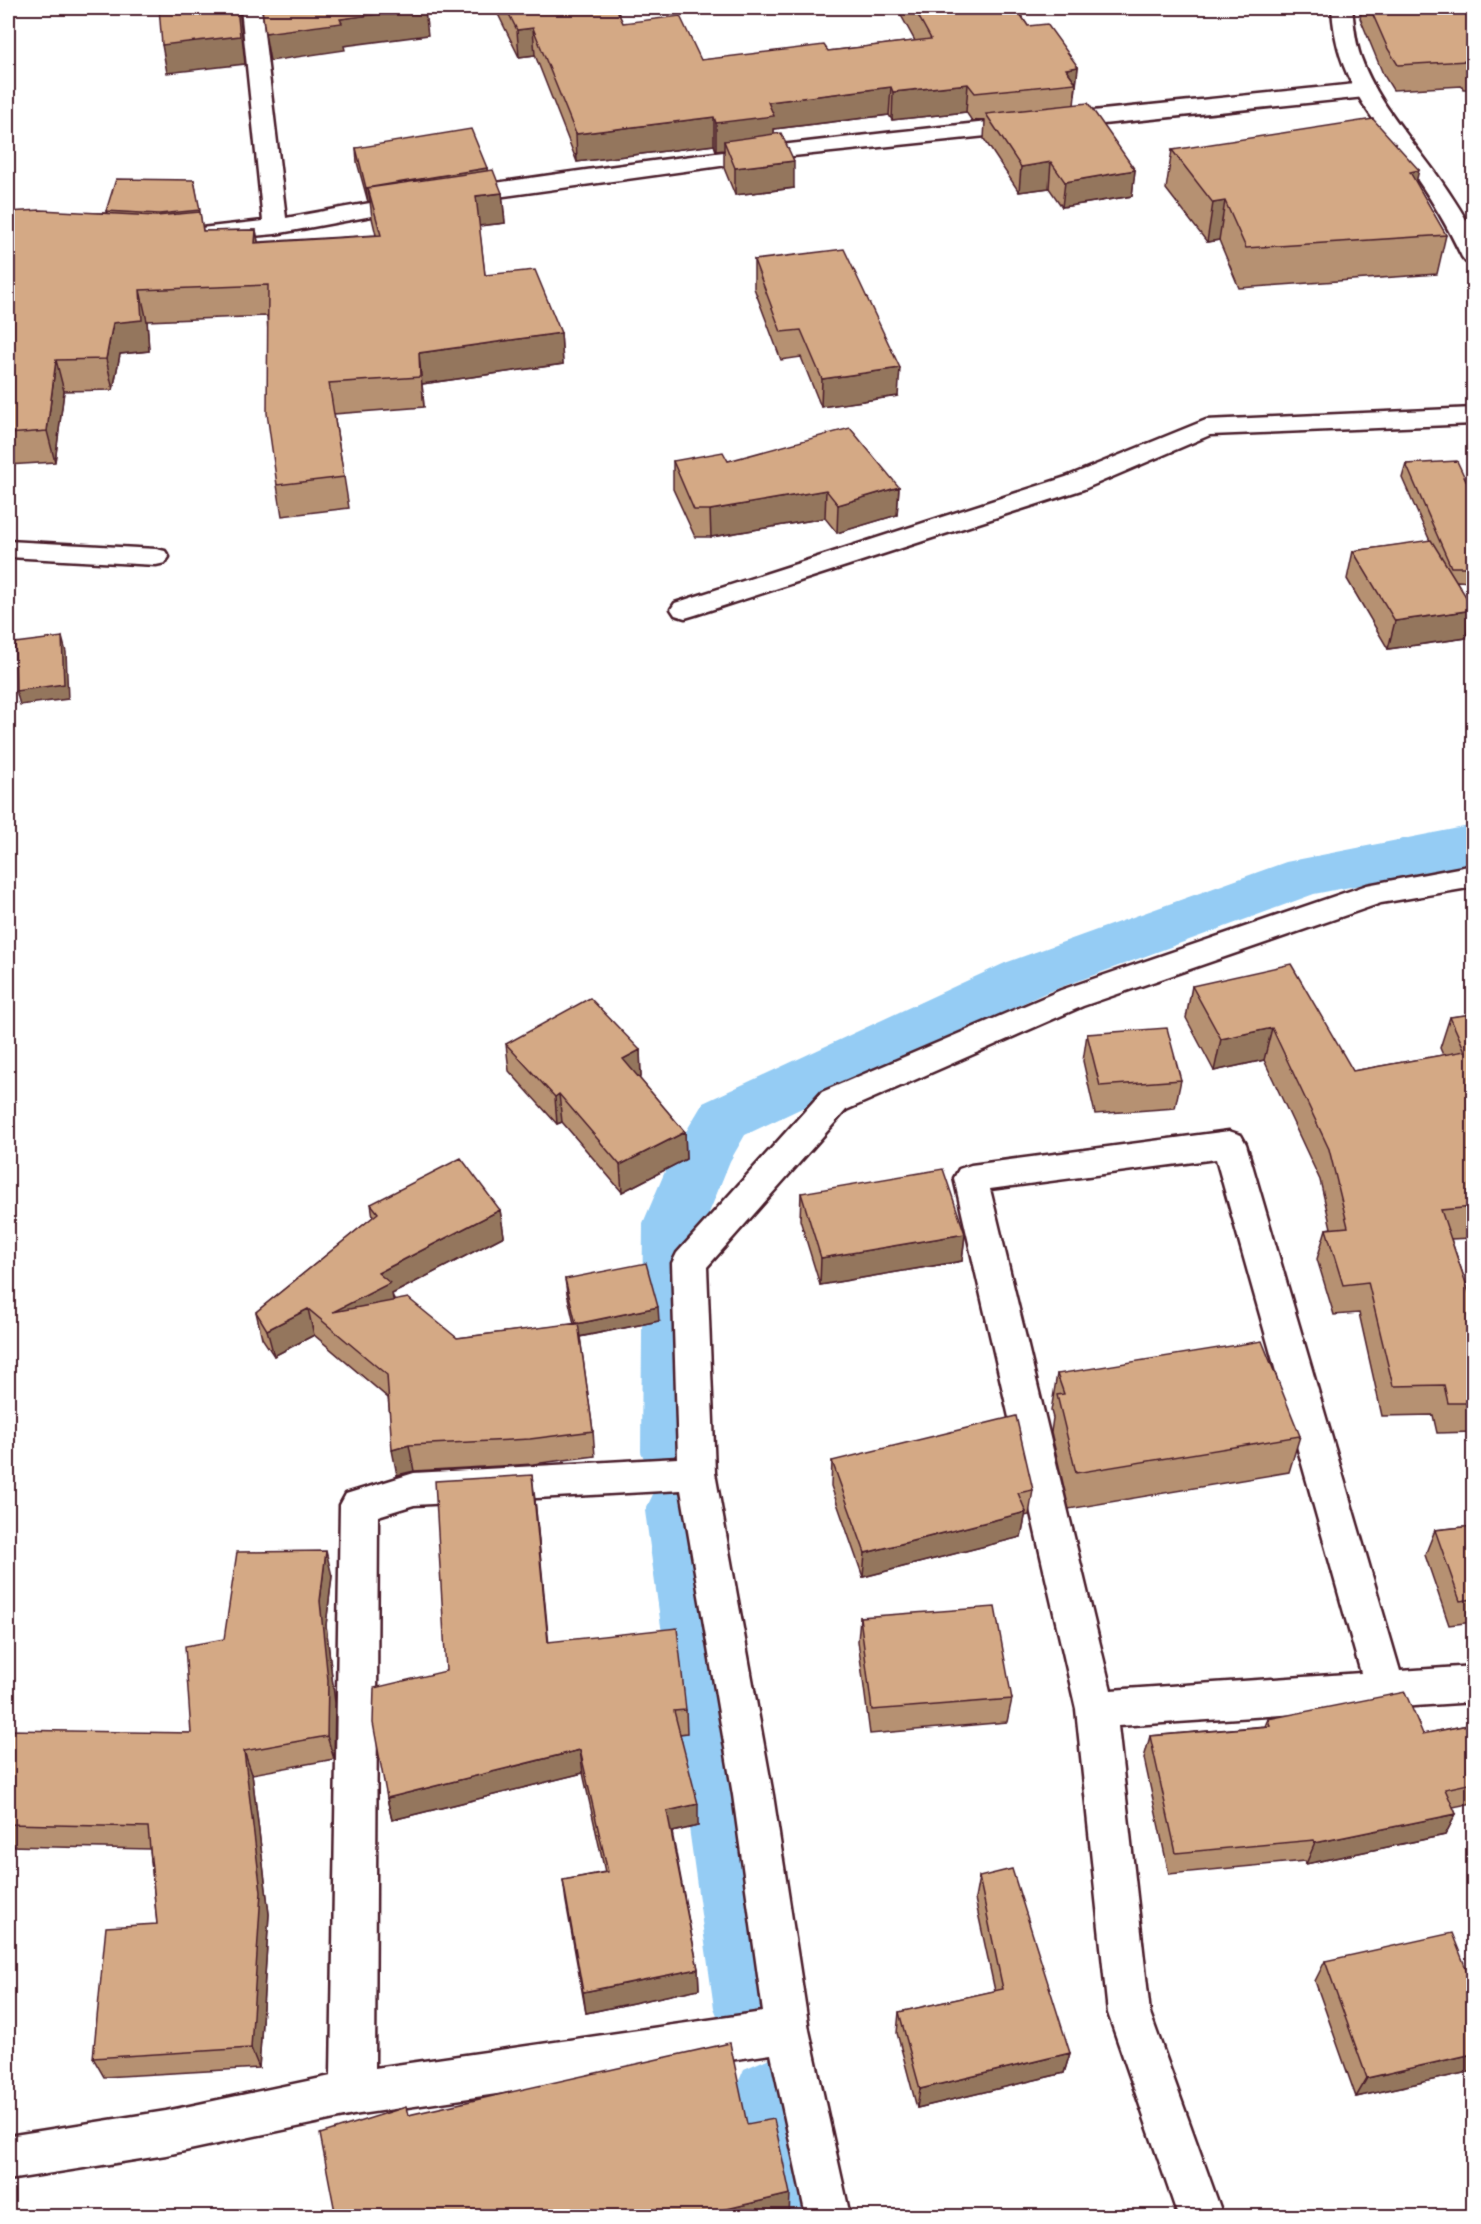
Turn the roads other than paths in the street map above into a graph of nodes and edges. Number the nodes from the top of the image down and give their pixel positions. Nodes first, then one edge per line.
1 (251, 8) edge
2 (1342, 8) edge
3 (1365, 90) junction
4 (275, 227) junction
5 (173, 236) edge
6 (1473, 257) edge
7 (1473, 416) edge
8 (8, 549) edge
9 (156, 557) dead end
10 (684, 609) dead end
11 (1473, 876) edge
12 (697, 1473) junction
13 (1473, 1684) edge
14 (1386, 1691) junction
15 (1096, 1709) junction
16 (786, 2030) junction
17 (353, 2092) junction
18 (8, 2158) edge
19 (828, 2217) edge
20 (1200, 2217) edge

1 - 4 street
2 - 3 street
3 - 4 street
3 - 6 street
4 - 5 street
7 - 10 street
8 - 9 street
11 - 12 street
12 - 16 street
12 - 17 street
13 - 14 street
14 - 15 street
14 - 15 street
15 - 20 street
16 - 17 street
16 - 19 street
17 - 18 street

